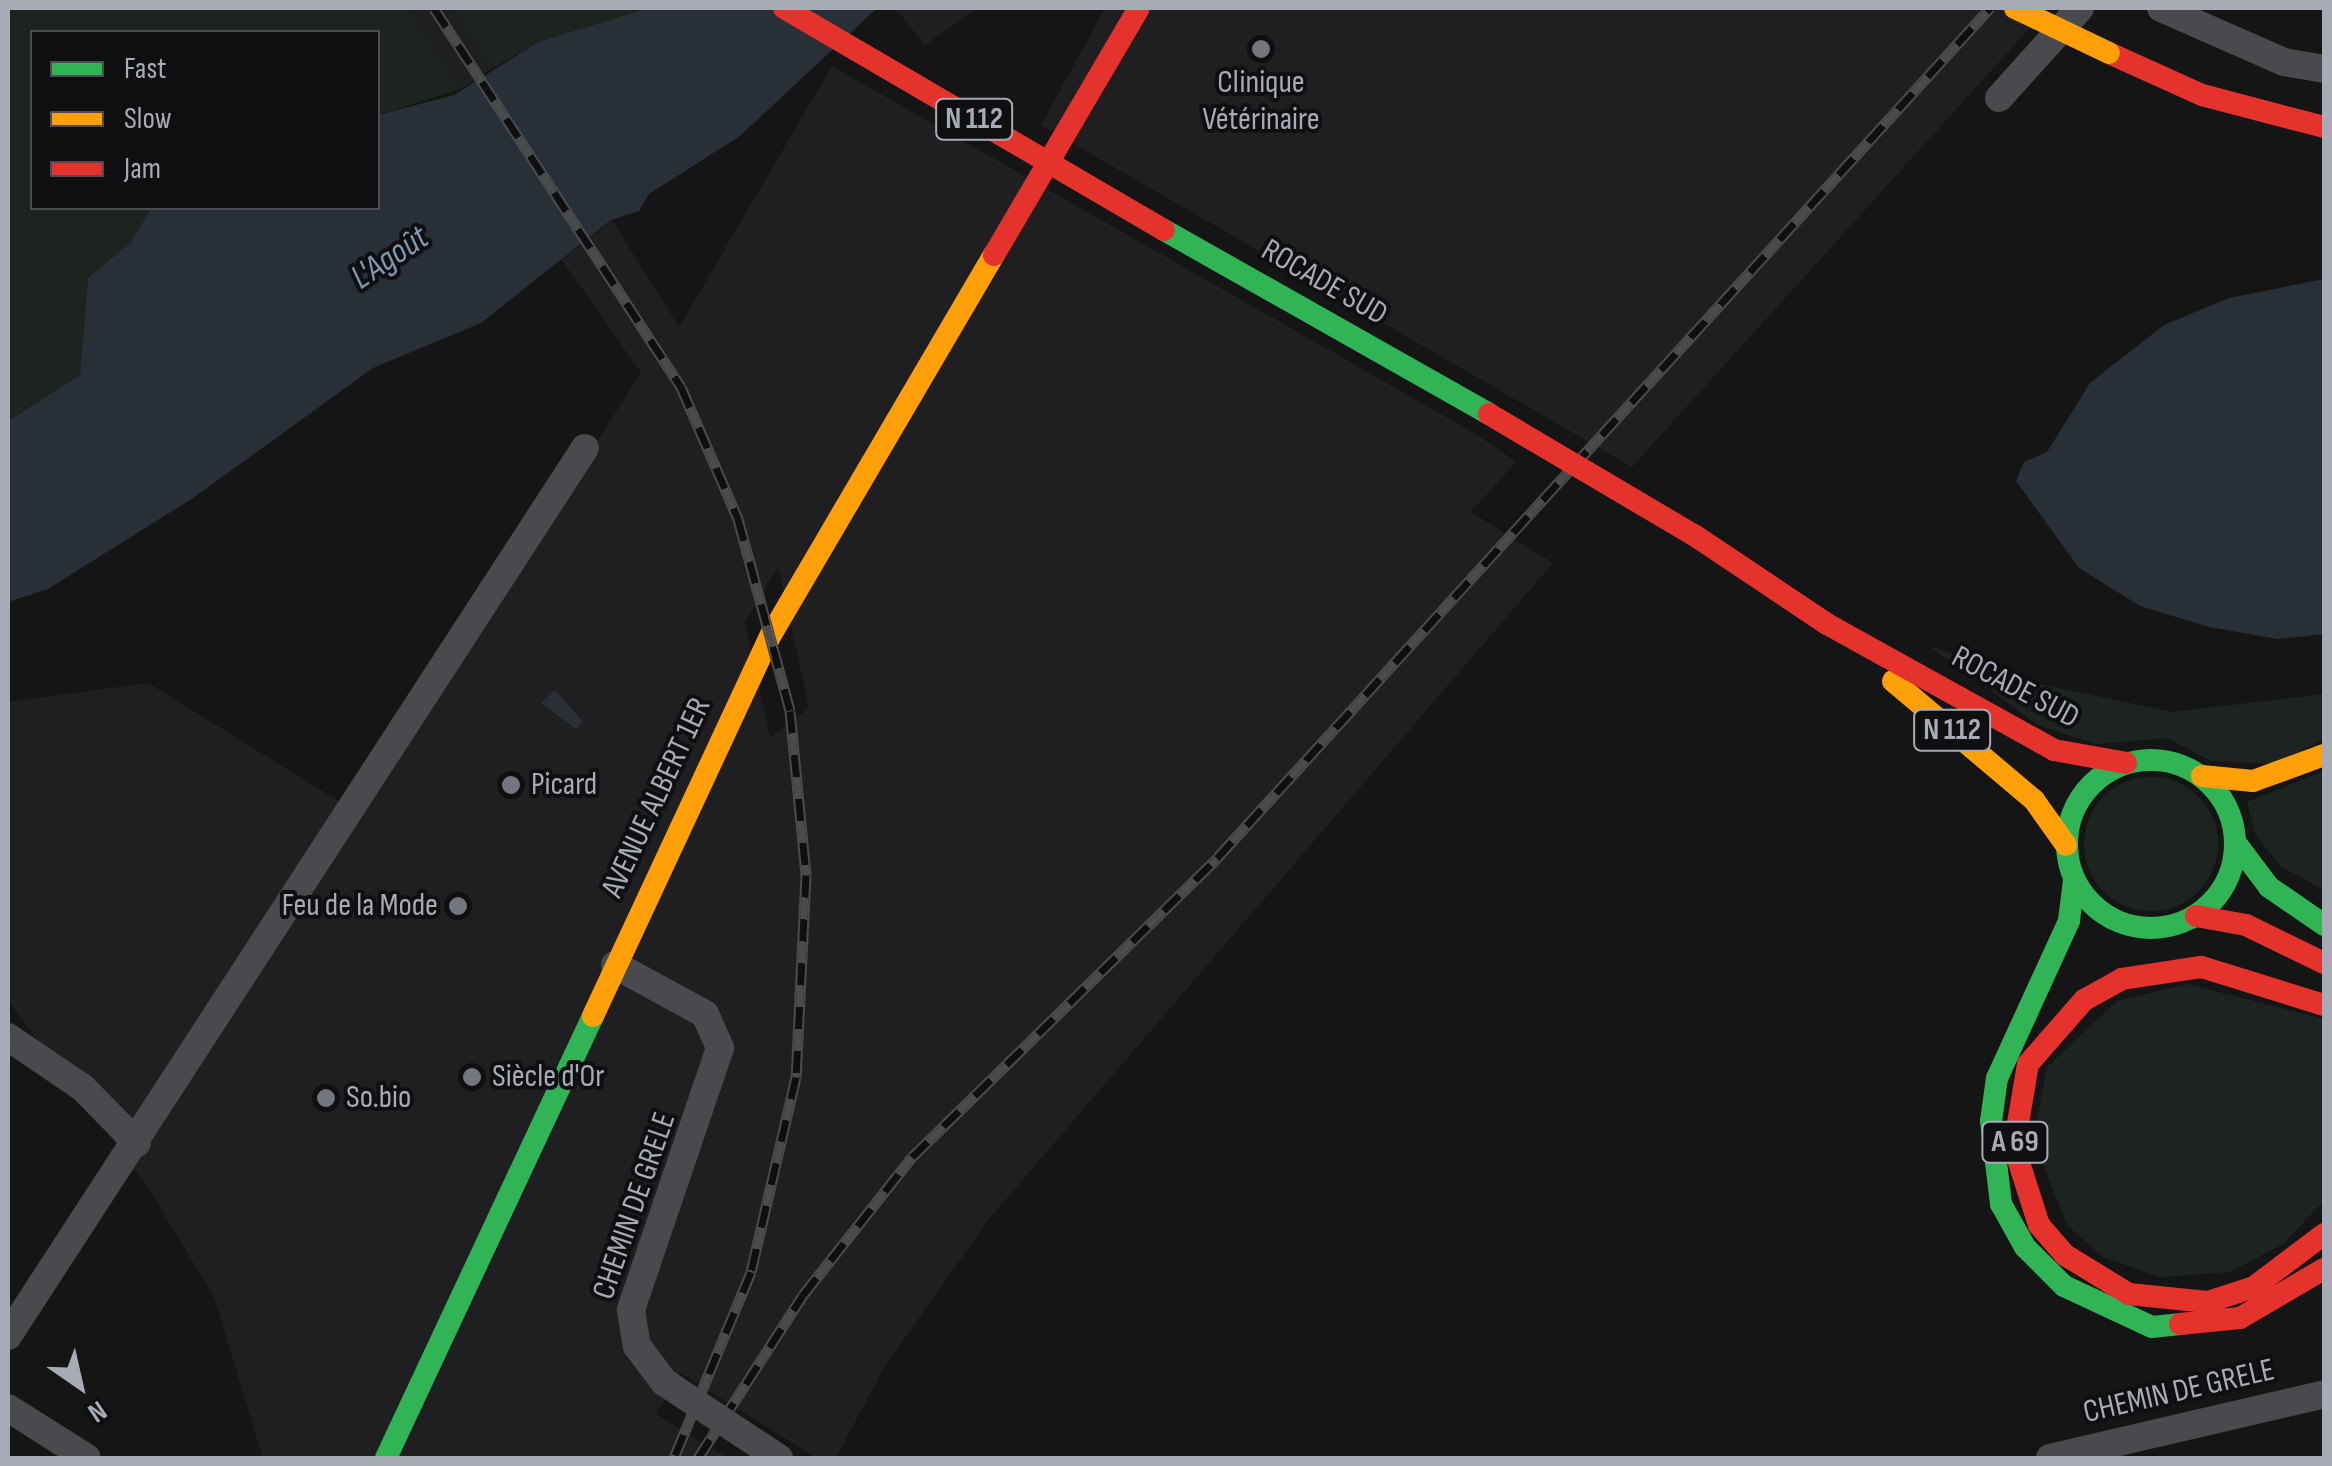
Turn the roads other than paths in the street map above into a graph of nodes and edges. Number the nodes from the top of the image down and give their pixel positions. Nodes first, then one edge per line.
1 (784, 8) edge
2 (1139, 8) edge
3 (2014, 8) edge
4 (2080, 8) edge
5 (2161, 8) edge
6 (2324, 69) edge
7 (1999, 98) dead end
8 (2324, 127) edge
9 (585, 448) dead end
10 (1827, 624) junction
11 (2324, 756) edge
12 (2126, 763) junction
13 (2202, 776) junction
14 (2236, 843) junction
15 (2066, 846) junction
16 (2074, 880) junction
17 (2196, 916) junction
18 (2324, 926) edge
19 (2324, 963) edge
20 (615, 966) junction
21 (2324, 1005) edge
22 (8, 1038) edge
23 (137, 1143) junction
24 (2324, 1234) edge
25 (2324, 1269) edge
26 (8, 1336) edge
27 (2324, 1394) edge
28 (8, 1410) edge
29 (87, 1458) edge
30 (386, 1458) edge
31 (780, 1458) edge
32 (2050, 1458) edge

1 - 10 main road, ROCADE SUD / N 112, bridge
2 - 20 main road, AVENUE ALBERT 1ER
3 - 8 main road, bridge
4 - 7 street
5 - 6 street
9 - 23 street
10 - 12 main road, ROCADE SUD / N 112
10 - 15 main road, ROCADE SUD / N 112
11 - 13 main road
12 - 13 main road
12 - 15 main road
13 - 14 main road
14 - 17 main road
14 - 18 main road
15 - 16 main road
16 - 17 main road
16 - 25 main road, A 69
17 - 19 main road
20 - 30 main road, AVENUE ALBERT 1ER
20 - 31 street, CHEMIN DE GRELE, bridge
21 - 24 main road, A 69
22 - 23 street
23 - 26 street
27 - 32 street, CHEMIN DE GRELE
28 - 29 street

